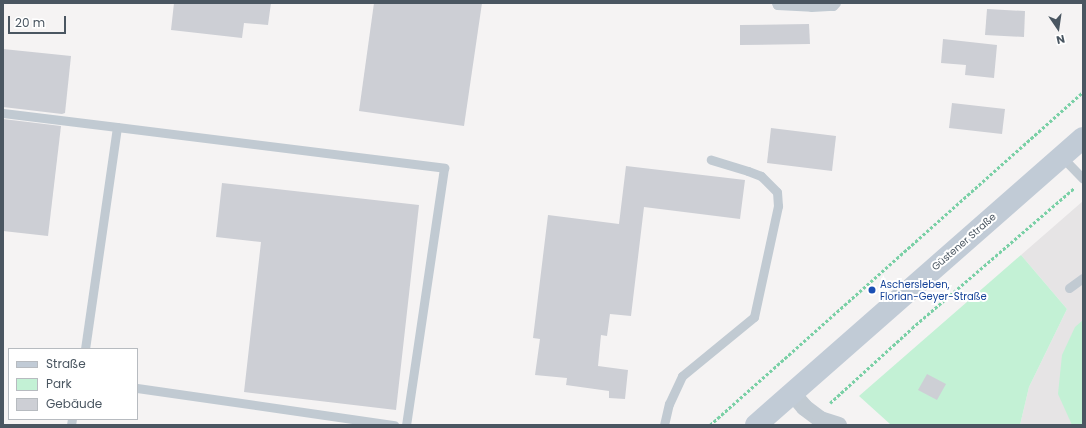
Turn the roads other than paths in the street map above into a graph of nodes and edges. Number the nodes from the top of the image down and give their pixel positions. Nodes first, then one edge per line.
1 (776, 3) edge
2 (836, 3) edge
3 (3, 114) edge
4 (117, 127) junction
5 (1083, 138) edge
6 (1062, 156) junction
7 (711, 160) dead end
8 (1080, 182) edge
9 (1083, 278) edge
10 (1069, 288) dead end
11 (85, 348) edge
12 (138, 388) edge
13 (792, 393) junction
14 (394, 425) edge
15 (406, 425) edge
16 (664, 425) edge
17 (756, 425) edge
18 (838, 425) edge

1 - 2 lane
3 - 4 lane
4 - 11 lane
4 - 15 lane
5 - 6 main road, Güstener Straße
6 - 8 lane
6 - 13 main road, Güstener Straße
7 - 16 lane
9 - 10 lane
12 - 14 lane
13 - 17 main road, Güstener Straße
13 - 18 street

